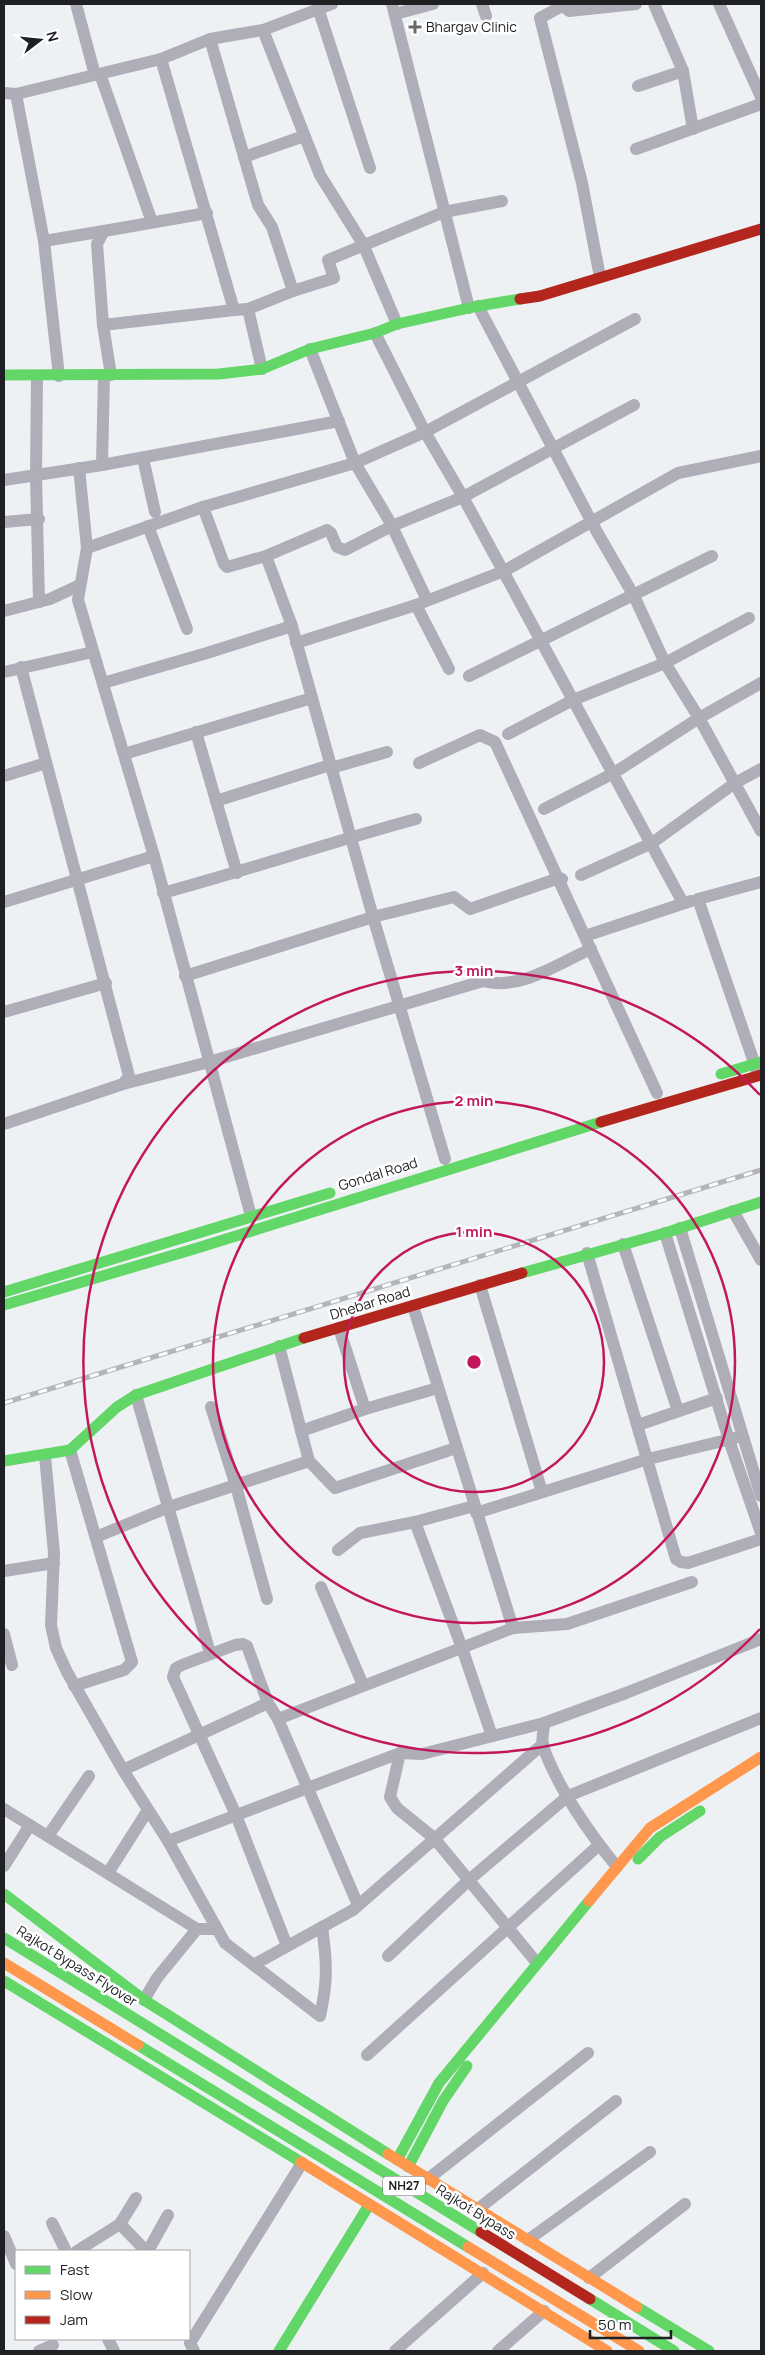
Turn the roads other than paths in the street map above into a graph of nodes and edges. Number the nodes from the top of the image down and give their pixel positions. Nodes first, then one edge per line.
1 (76, 4) edge
2 (332, 4) edge
3 (433, 4) edge
4 (636, 4) edge
5 (654, 4) edge
6 (719, 4) edge
7 (562, 5) edge
8 (600, 6) edge
9 (318, 8) junction
10 (394, 9) edge
11 (263, 30) junction
12 (210, 40) junction
13 (161, 59) junction
14 (684, 71) junction
15 (97, 75) junction
16 (638, 86) dead end
17 (10, 94) edge
18 (761, 97) edge
19 (761, 104) edge
20 (693, 129) junction
21 (304, 136) junction
22 (636, 149) dead end
23 (244, 157) junction
24 (370, 168) dead end
25 (502, 201) dead end
26 (444, 212) junction
27 (207, 213) junction
28 (152, 222) junction
29 (761, 229) edge
30 (104, 231) junction
31 (44, 241) junction
32 (363, 244) junction
33 (600, 277) junction
34 (293, 292) junction
35 (474, 307) junction
36 (248, 309) junction
37 (234, 310) junction
38 (635, 319) dead end
39 (397, 324) junction
40 (103, 325) junction
41 (376, 334) junction
42 (310, 349) junction
43 (262, 370) junction
44 (4, 375) edge
45 (107, 375) junction
46 (37, 376) junction
47 (59, 376) junction
48 (518, 383) junction
49 (634, 404) dead end
50 (339, 421) junction
51 (426, 432) junction
52 (555, 449) junction
53 (761, 456) edge
54 (143, 458) junction
55 (355, 463) junction
56 (102, 465) junction
57 (79, 468) junction
58 (36, 476) junction
59 (4, 480) edge
60 (463, 497) junction
61 (203, 507) junction
62 (155, 512) dead end
63 (39, 519) junction
64 (4, 522) edge
65 (592, 522) junction
66 (148, 526) junction
67 (392, 526) junction
68 (87, 548) junction
69 (266, 556) junction
70 (712, 556) dead end
71 (504, 571) junction
72 (80, 585) junction
73 (634, 596) junction
74 (39, 602) junction
75 (421, 603) junction
76 (4, 611) edge
77 (749, 618) dead end
78 (292, 626) junction
79 (187, 629) dead end
80 (541, 639) junction
81 (296, 643) junction
82 (94, 652) junction
83 (665, 663) junction
84 (21, 668) junction
85 (449, 669) dead end
86 (4, 672) edge
87 (469, 676) dead end
88 (103, 683) junction
89 (761, 683) edge
90 (312, 698) junction
91 (573, 700) junction
92 (699, 718) junction
93 (196, 732) junction
94 (508, 734) dead end
95 (387, 752) dead end
96 (124, 754) junction
97 (46, 763) junction
98 (420, 763) dead end
99 (331, 767) junction
100 (761, 769) edge
101 (614, 773) junction
102 (4, 776) edge
103 (735, 783) junction
104 (216, 801) junction
105 (544, 809) dead end
106 (416, 818) dead end
107 (761, 831) edge
108 (350, 837) junction
109 (652, 843) junction
110 (154, 856) junction
111 (237, 873) junction
112 (581, 875) dead end
113 (560, 879) junction
114 (79, 880) junction
115 (761, 882) edge
116 (163, 893) junction
117 (698, 899) junction
118 (4, 902) edge
119 (683, 903) junction
120 (373, 917) junction
121 (584, 936) junction
122 (591, 949) junction
123 (186, 976) junction
124 (106, 983) junction
125 (400, 1004) junction
126 (4, 1012) edge
127 (209, 1062) junction
128 (759, 1069) edge
129 (710, 1077) dead end
130 (123, 1084) junction
131 (661, 1092) joint
132 (4, 1124) edge
133 (445, 1159) junction
134 (390, 1175) dead end
135 (344, 1189) dead end
136 (761, 1202) edge
137 (733, 1211) junction
138 (251, 1216) junction
139 (680, 1228) junction
140 (665, 1233) junction
141 (623, 1244) junction
142 (587, 1253) junction
143 (761, 1260) edge
144 (480, 1285) junction
145 (4, 1292) edge
146 (4, 1305) edge
147 (413, 1306) junction
148 (339, 1328) junction
149 (279, 1346) junction
150 (438, 1388) junction
151 (136, 1395) junction
152 (717, 1398) junction
153 (211, 1407) dead end
154 (365, 1409) junction
155 (678, 1411) junction
156 (638, 1425) junction
157 (301, 1431) junction
158 (743, 1435) junction
159 (729, 1440) junction
160 (456, 1448) junction
161 (70, 1450) junction
162 (45, 1456) junction
163 (648, 1459) junction
164 (4, 1461) edge
165 (309, 1461) junction
166 (236, 1486) junction
167 (542, 1492) junction
168 (761, 1496) edge
169 (170, 1507) junction
170 (475, 1509) junction
171 (415, 1522) junction
172 (761, 1533) edge
173 (96, 1536) junction
174 (761, 1539) edge
175 (338, 1550) dead end
176 (54, 1563) junction
177 (4, 1571) edge
178 (692, 1582) dead end
179 (321, 1587) dead end
180 (267, 1599) dead end
181 (513, 1628) junction
182 (4, 1637) edge
183 (761, 1639) edge
184 (462, 1648) junction
185 (210, 1653) junction
186 (12, 1665) dead end
187 (363, 1685) junction
188 (74, 1686) junction
189 (268, 1703) junction
190 (761, 1718) edge
191 (278, 1719) junction
192 (544, 1723) junction
193 (199, 1736) junction
194 (492, 1736) junction
195 (543, 1744) junction
196 (400, 1753) junction
197 (761, 1757) edge
198 (123, 1770) junction
199 (89, 1776) dead end
200 (307, 1788) junction
201 (568, 1796) junction
202 (706, 1807) dead end
203 (4, 1809) edge
204 (148, 1810) junction
205 (236, 1815) junction
206 (30, 1825) junction
207 (48, 1836) junction
208 (434, 1838) junction
209 (168, 1841) junction
210 (599, 1845) junction
211 (4, 1866) edge
212 (617, 1867) junction
213 (108, 1873) junction
214 (469, 1880) junction
215 (4, 1894) edge
216 (358, 1905) junction
217 (322, 1927) junction
218 (509, 1928) junction
219 (197, 1929) junction
220 (217, 1929) junction
221 (4, 1938) edge
222 (287, 1946) junction
223 (388, 1956) dead end
224 (4, 1963) edge
225 (537, 1963) junction
226 (254, 1964) junction
227 (4, 1981) edge
228 (144, 2000) junction
229 (134, 2020) junction
230 (132, 2041) junction
231 (588, 2053) dead end
232 (368, 2055) dead end
233 (124, 2056) junction
234 (167, 2062) junction
235 (182, 2091) junction
236 (616, 2101) dead end
237 (650, 2152) dead end
238 (397, 2160) junction
239 (302, 2163) junction
240 (408, 2167) junction
241 (428, 2179) junction
242 (136, 2198) dead end
243 (685, 2204) dead end
244 (373, 2207) junction
245 (478, 2210) junction
246 (168, 2215) dead end
247 (52, 2223) dead end
248 (120, 2224) junction
249 (4, 2236) edge
250 (528, 2240) junction
251 (66, 2250) edge
252 (79, 2250) edge
253 (146, 2250) edge
254 (148, 2250) edge
255 (11, 2262) edge
256 (483, 2273) junction
257 (590, 2278) junction
258 (544, 2311) junction
259 (190, 2344) edge
260 (53, 2345) edge
261 (39, 2351) edge
262 (279, 2351) edge
263 (290, 2351) edge
264 (395, 2351) edge
265 (498, 2351) edge
266 (607, 2351) edge
267 (639, 2351) edge
268 (674, 2351) edge
269 (709, 2351) edge

1 - 15 street
2 - 9 street
3 - 10 street
4 - 8 street
5 - 14 street
6 - 18 street
7 - 8 street
7 - 33 street
9 - 11 street
9 - 24 street
10 - 26 street
11 - 12 street
11 - 21 street
12 - 13 street
12 - 23 street
13 - 15 street
13 - 27 street
14 - 16 street
14 - 20 street
15 - 17 street
15 - 28 street
17 - 31 street
19 - 20 street
20 - 22 street
21 - 23 street
21 - 32 street
23 - 34 street
25 - 26 street
26 - 32 street
26 - 35 street
27 - 28 street
27 - 37 street
28 - 30 street
29 - 33 main road
30 - 31 street
30 - 40 street
31 - 47 street
32 - 34 street
32 - 39 street
33 - 35 main road
34 - 36 street
35 - 39 main road
35 - 48 street
36 - 37 street
36 - 43 street
37 - 40 street
38 - 48 street
39 - 41 main road
40 - 45 street
41 - 42 main road
41 - 51 street
42 - 43 main road
42 - 50 street
43 - 45 main road
44 - 46 main road
45 - 47 main road
45 - 56 street
46 - 47 main road
46 - 58 street
48 - 51 street
48 - 52 street
49 - 52 street
50 - 54 street
50 - 55 street
51 - 55 street
51 - 60 street
52 - 60 street
52 - 65 street
53 - 65 street
54 - 56 street
54 - 62 street
55 - 61 street
55 - 67 street
56 - 57 street
57 - 58 street
57 - 68 street
58 - 59 street
58 - 63 street
60 - 67 street
60 - 71 street
61 - 66 street
61 - 69 street
63 - 64 street
63 - 74 street
65 - 71 street
65 - 73 street
66 - 68 street
66 - 79 street
67 - 69 street
67 - 75 street
68 - 72 street
69 - 78 street
70 - 73 street
71 - 75 street
71 - 80 street
72 - 74 street
72 - 82 street
73 - 80 street
73 - 83 street
74 - 76 street
75 - 81 street
75 - 85 street
77 - 83 street
78 - 81 street
78 - 88 street
80 - 87 street
80 - 91 street
81 - 90 street
82 - 84 street
82 - 88 street
83 - 91 street
83 - 92 street
84 - 86 street
84 - 97 street
88 - 96 street
89 - 92 street
90 - 93 street
90 - 99 street
91 - 94 street
91 - 101 street
92 - 101 street
92 - 103 street
93 - 96 street
93 - 104 street
95 - 99 street
96 - 110 street
97 - 102 street
97 - 114 street
98 - 113 street
99 - 104 street
99 - 108 street
100 - 103 street
101 - 105 street
101 - 109 street
103 - 107 street
103 - 109 street
104 - 111 street
106 - 108 street
108 - 111 street
108 - 120 street
109 - 112 street
109 - 119 street
110 - 114 street
110 - 116 street
111 - 116 street
113 - 120 street
113 - 121 street
114 - 118 street
114 - 124 street
115 - 117 street
116 - 123 street
117 - 119 street
117 - 128 street
119 - 121 street
120 - 123 street
120 - 125 street
121 - 122 street
122 - 125 street
122 - 131 street
123 - 127 street
124 - 126 street
124 - 130 street
125 - 127 street
125 - 133 street
127 - 130 street
127 - 138 street
128 - 129 main road
128 - 146 main road, Gondal Road
130 - 132 street
131 - 133 main road
133 - 134 main road
135 - 138 main road
136 - 137 main road, Dhebar Road
137 - 139 main road, Dhebar Road
137 - 143 street
138 - 145 main road
139 - 140 main road, Dhebar Road
139 - 158 street
140 - 141 main road, Dhebar Road
140 - 152 street
141 - 142 main road, Dhebar Road
141 - 155 street
142 - 144 main road, Dhebar Road
142 - 156 street
144 - 147 main road, Dhebar Road
144 - 167 street
147 - 148 main road, Dhebar Road
147 - 150 street
148 - 149 main road, Dhebar Road
148 - 154 street
149 - 151 main road, Dhebar Road
149 - 157 street
150 - 154 street
150 - 160 street
151 - 161 main road, Dhebar Road
151 - 169 street
152 - 155 street
152 - 159 street
153 - 166 street
154 - 157 street
155 - 156 street
156 - 163 street
157 - 165 street
158 - 159 street
158 - 168 street
159 - 163 street
159 - 172 street
160 - 165 street
160 - 170 street
161 - 162 main road, Dhebar Road
161 - 173 street
162 - 164 main road, Dhebar Road
162 - 176 street
163 - 167 street
163 - 174 street
165 - 166 street
166 - 169 street
166 - 180 street
167 - 170 street
169 - 173 street
169 - 185 street
170 - 171 street
170 - 181 street
171 - 175 street
171 - 184 street
173 - 188 street
176 - 177 street
176 - 188 street
178 - 181 street
179 - 187 street
181 - 184 street
182 - 186 street
183 - 192 street
184 - 187 street
184 - 194 street
185 - 189 street
185 - 193 street
187 - 191 street
188 - 198 street
189 - 191 street
189 - 193 street
190 - 201 street
191 - 200 street
192 - 194 street
192 - 195 street
193 - 198 street
193 - 205 street
194 - 196 street
195 - 201 street
195 - 208 street
196 - 200 street
196 - 208 street
197 - 212 main road
198 - 204 street
199 - 207 street
200 - 205 street
200 - 216 street
201 - 210 street
201 - 214 street
202 - 240 main road
203 - 206 street
204 - 209 street
204 - 213 street
205 - 209 street
205 - 222 street
206 - 207 street
206 - 211 street
207 - 213 street
208 - 214 street
208 - 216 street
209 - 220 street
210 - 212 street
210 - 218 street
212 - 225 main road
213 - 219 street
214 - 218 street
214 - 223 street
215 - 228 main road
216 - 217 street
217 - 222 street
217 - 226 street
218 - 225 street
218 - 232 street
219 - 220 street
219 - 228 street
220 - 226 street
221 - 229 main road, Rajkot Bypass Flyover / NH27
222 - 226 street
224 - 230 main road, NH27
225 - 238 main road
227 - 233 main road
228 - 229 main road
228 - 238 main road
229 - 268 main road, Rajkot Bypass / NH27
230 - 233 main road
230 - 234 main road, NH27
231 - 241 street
233 - 235 main road
234 - 235 main road
234 - 267 main road, NH27
235 - 239 main road
236 - 245 street
237 - 250 street
238 - 240 main road
239 - 244 main road
239 - 259 street
240 - 241 main road
241 - 245 main road
242 - 248 street
243 - 257 street
244 - 256 main road
244 - 262 main road
244 - 263 main road
245 - 250 main road
246 - 254 street
247 - 251 street
248 - 252 street
248 - 253 street
249 - 255 street
250 - 257 main road
256 - 258 main road
256 - 264 street
257 - 269 main road
258 - 265 street
258 - 266 main road
260 - 261 street

